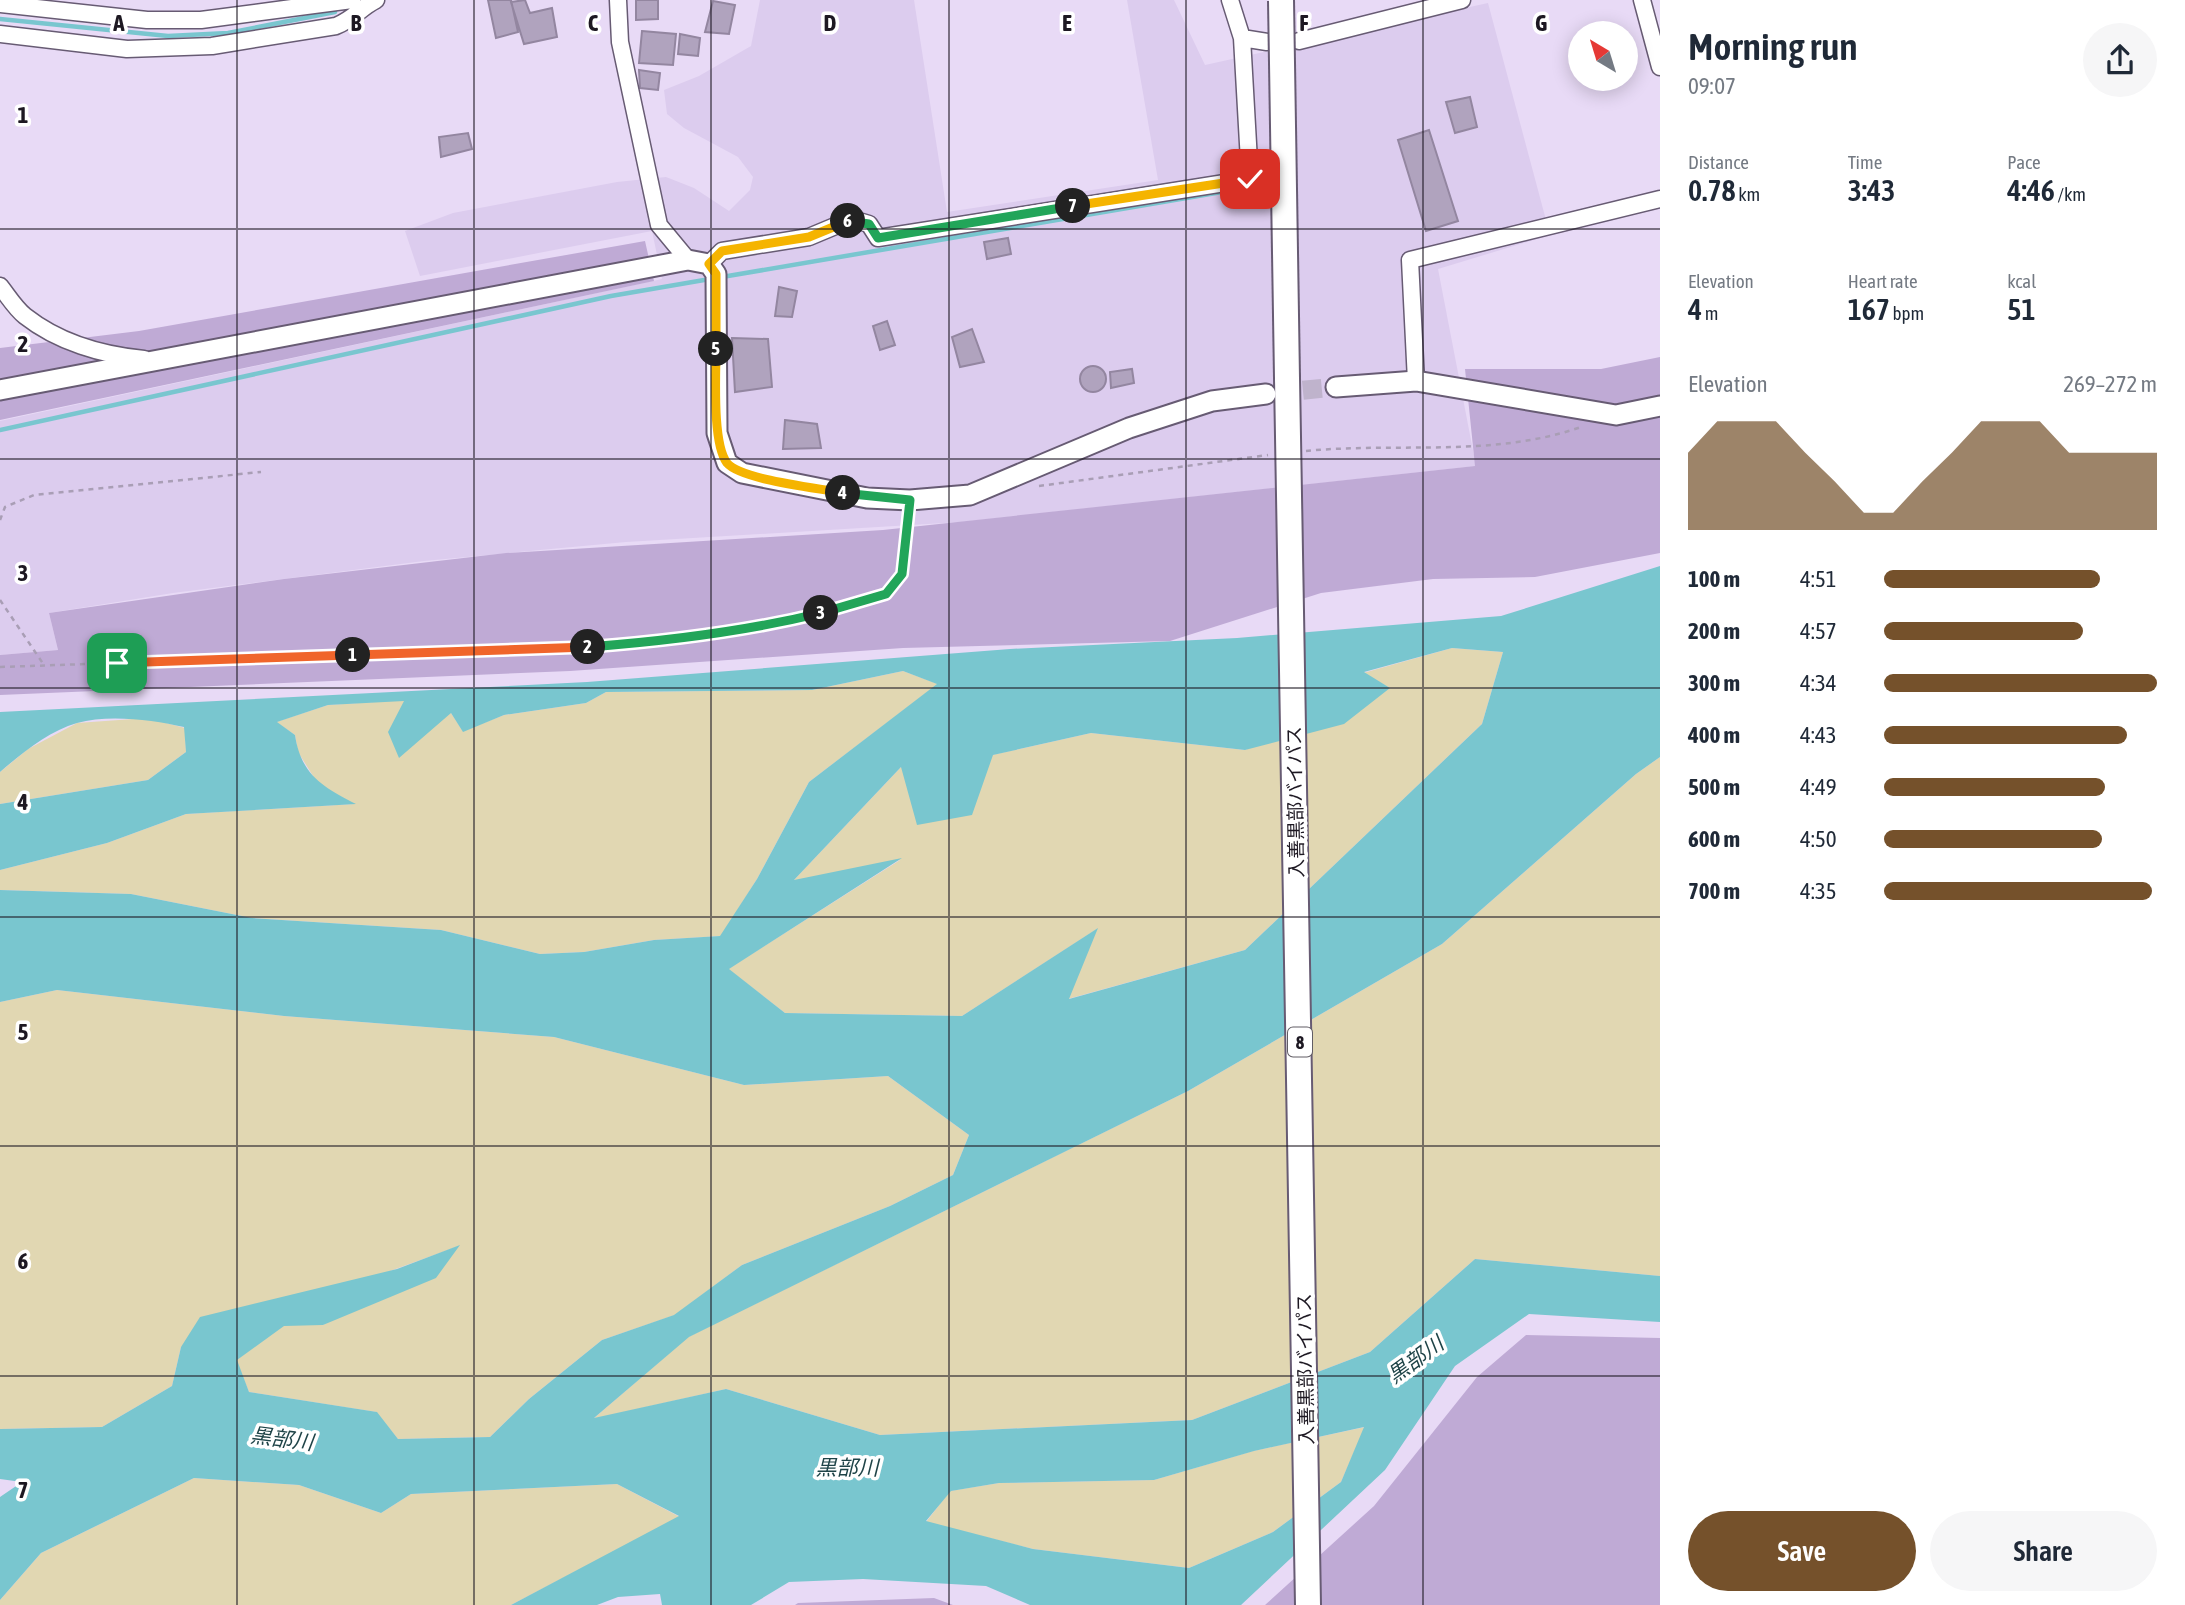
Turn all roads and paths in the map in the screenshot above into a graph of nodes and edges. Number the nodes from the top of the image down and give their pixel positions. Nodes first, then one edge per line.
1 (352, 0) edge
2 (376, 0) edge
3 (618, 0) edge
4 (1230, 0) edge
5 (1281, 0) edge
6 (1462, 0) edge
7 (1642, 0) edge
8 (1442, 3) edge
9 (0, 4) edge
10 (0, 34) edge
11 (1242, 38) junction
12 (1299, 41) dead end
13 (1267, 42) dead end
14 (1660, 67) edge
15 (1660, 200) edge
16 (688, 260) junction
17 (709, 264) junction
18 (0, 286) edge
19 (157, 360) junction
20 (1416, 381) junction
21 (1336, 387) tunnel mouth
22 (0, 390) edge
23 (1266, 394) tunnel mouth
24 (1660, 406) edge
25 (261, 472) dead end
26 (910, 500) junction
27 (0, 520) edge
28 (0, 600) edge
29 (44, 665) junction
30 (0, 667) edge
31 (1308, 1605) edge

1 - 9 street
2 - 10 street
3 - 16 street
4 - 11 street
5 - 31 highway, 入善黒部バイパス / 8, bridge
6 - 8 street
7 - 14 street
8 - 12 street
11 - 13 street
11 - 17 street
15 - 20 street
16 - 17 street
16 - 19 street
17 - 26 street
18 - 19 street
19 - 22 street
20 - 21 street
20 - 24 street
23 - 26 street
25 - 27 path
26 - 29 path
28 - 29 path
29 - 30 path

